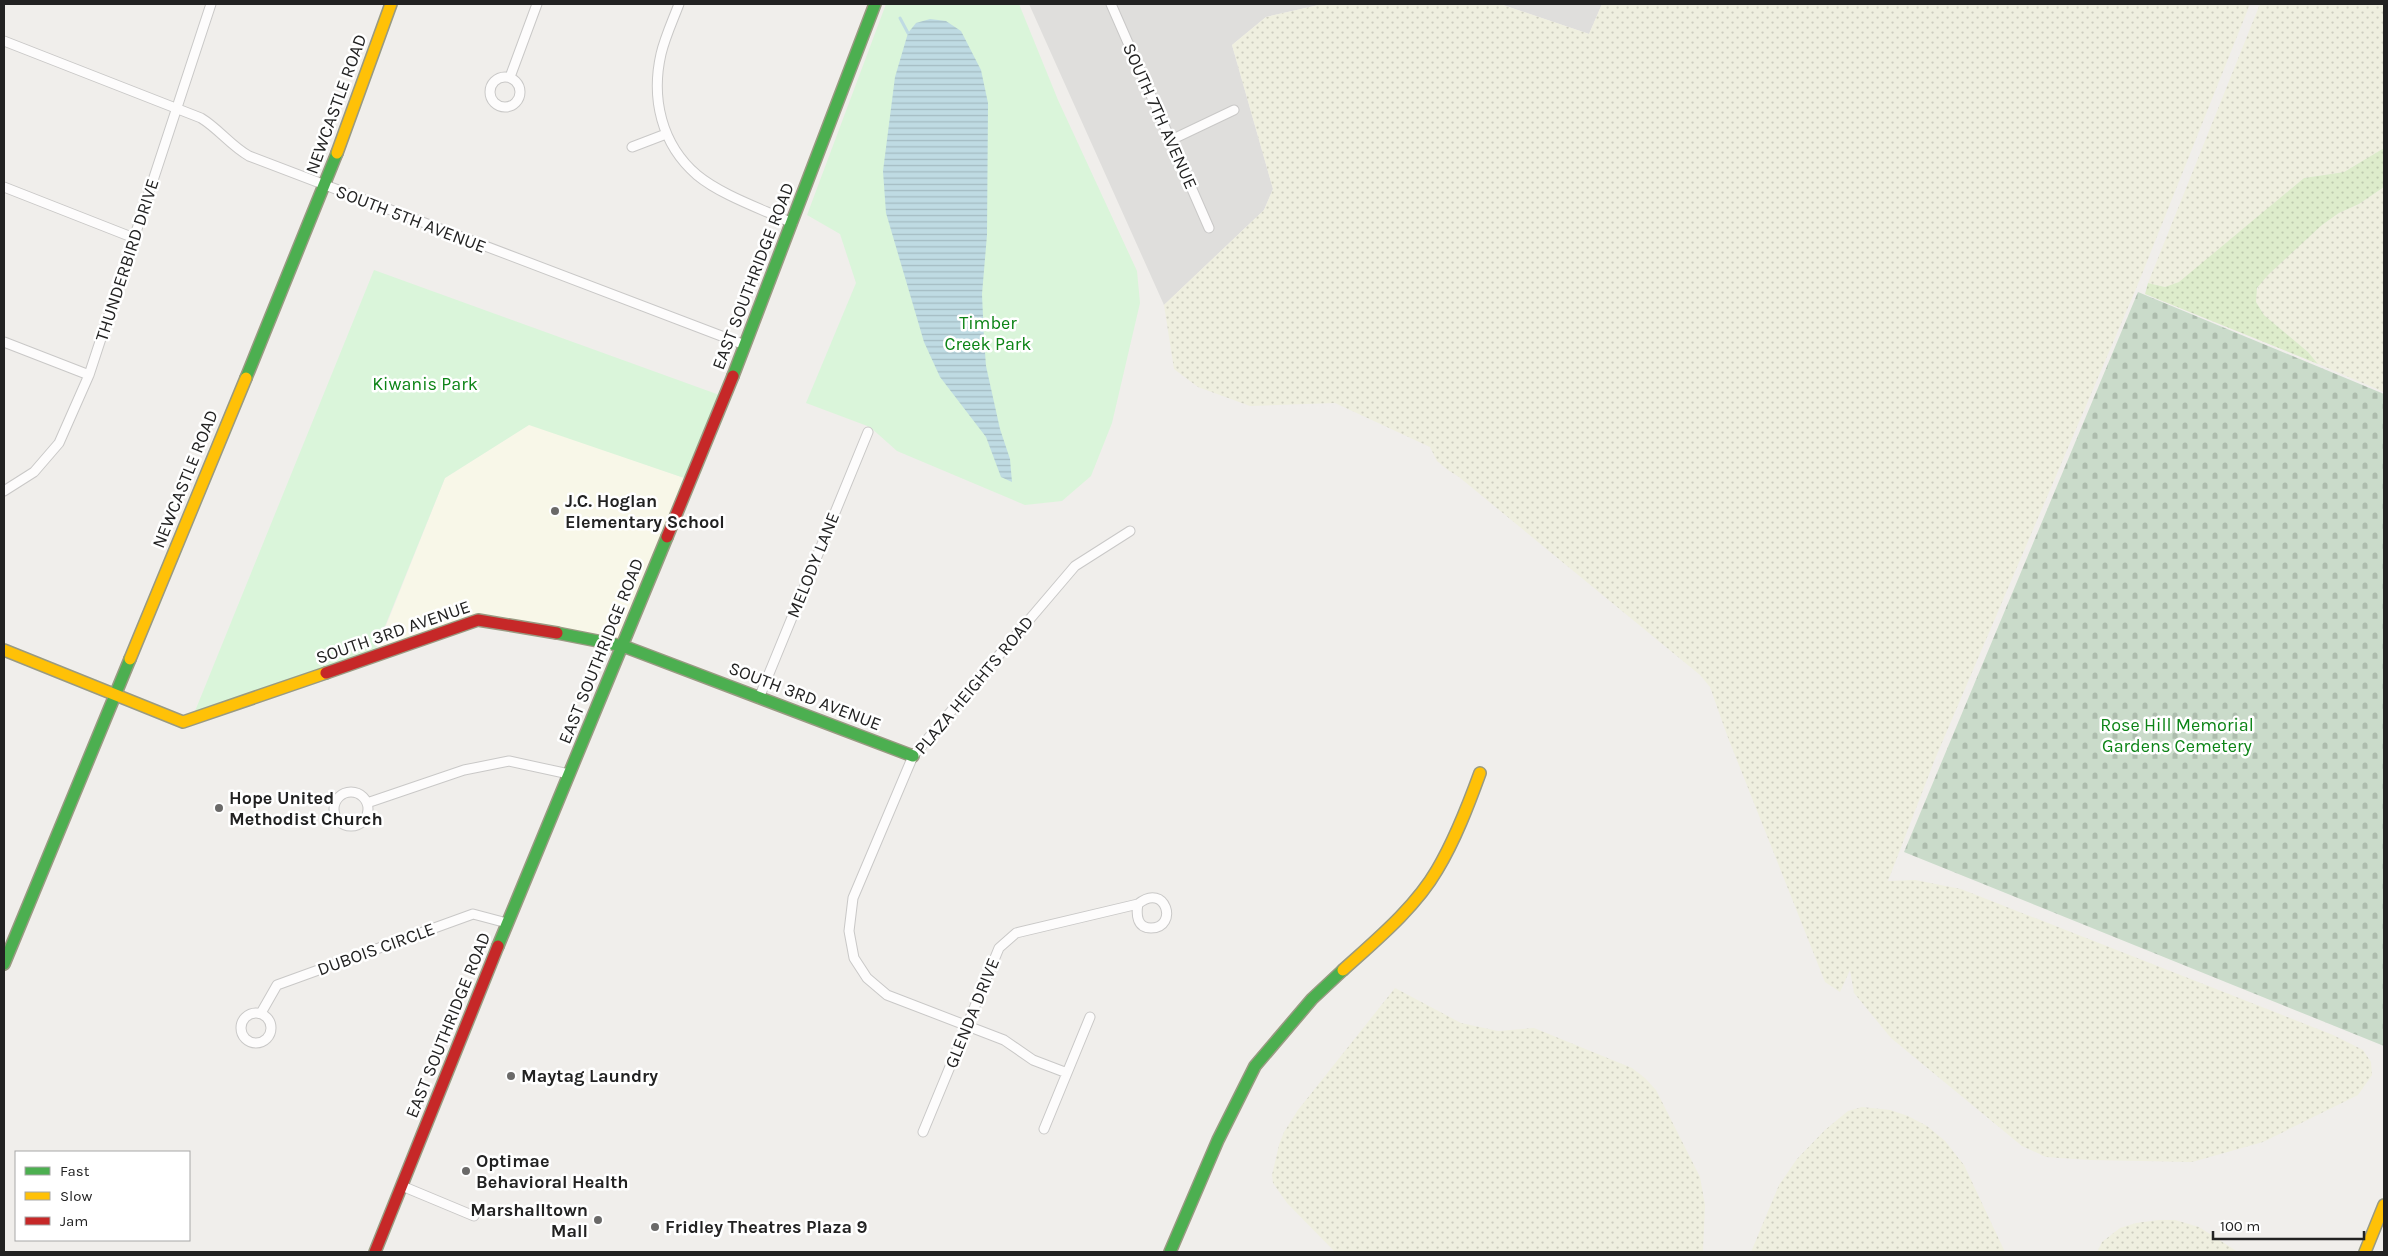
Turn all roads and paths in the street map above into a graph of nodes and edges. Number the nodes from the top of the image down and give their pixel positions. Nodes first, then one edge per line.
1 (211, 4) edge
2 (391, 4) edge
3 (537, 4) edge
4 (679, 4) edge
5 (875, 4) edge
6 (1111, 4) edge
7 (4, 41) edge
8 (510, 78) dead end
9 (177, 109) junction
10 (1234, 110) dead end
11 (666, 134) junction
12 (1172, 140) junction
13 (632, 147) dead end
14 (325, 186) junction
15 (4, 187) edge
16 (792, 223) junction
17 (1209, 228) dead end
18 (134, 238) junction
19 (4, 342) edge
20 (745, 345) junction
21 (89, 375) junction
22 (868, 432) dead end
23 (4, 490) edge
24 (1130, 532) dead end
25 (623, 646) junction
26 (4, 650) edge
27 (115, 695) junction
28 (759, 698) junction
29 (913, 756) junction
30 (1480, 773) dead end
31 (570, 774) junction
32 (366, 802) dead end
33 (1138, 904) dead end
34 (507, 923) junction
35 (4, 964) edge
36 (261, 1013) dead end
37 (1090, 1017) dead end
38 (966, 1025) junction
39 (1067, 1073) junction
40 (1044, 1129) dead end
41 (923, 1132) dead end
42 (402, 1186) junction
43 (2384, 1205) edge
44 (474, 1216) dead end
45 (375, 1252) edge
46 (1170, 1252) edge
47 (2365, 1252) edge

1 - 9 street, THUNDERBIRD DRIVE
2 - 14 street, NEWCASTLE ROAD
3 - 8 street
4 - 11 street
5 - 16 street, EAST SOUTHRIDGE ROAD
6 - 12 street, SOUTH 7TH AVENUE
7 - 9 street, SOUTH 5TH AVENUE
9 - 14 street, SOUTH 5TH AVENUE
9 - 18 street, THUNDERBIRD DRIVE
10 - 12 street
11 - 13 street
11 - 16 street
12 - 17 street, SOUTH 7TH AVENUE
14 - 20 street, SOUTH 5TH AVENUE
14 - 27 street, NEWCASTLE ROAD
15 - 18 street
16 - 20 street, EAST SOUTHRIDGE ROAD
18 - 21 street, THUNDERBIRD DRIVE
19 - 21 street
20 - 25 street, EAST SOUTHRIDGE ROAD
21 - 23 street, THUNDERBIRD DRIVE
22 - 28 street, MELODY LANE
24 - 29 street, PLAZA HEIGHTS ROAD
25 - 27 street, SOUTH 3RD AVENUE
25 - 28 street, SOUTH 3RD AVENUE
25 - 31 street, EAST SOUTHRIDGE ROAD
26 - 27 street, SOUTH 3RD AVENUE
27 - 35 street, NEWCASTLE ROAD
28 - 29 street, SOUTH 3RD AVENUE
29 - 38 street, PLAZA HEIGHTS ROAD
30 - 46 street
31 - 32 street
31 - 34 street, EAST SOUTHRIDGE ROAD
33 - 38 street, GLENDA DRIVE
34 - 36 street, DUBOIS CIRCLE
34 - 42 street, EAST SOUTHRIDGE ROAD
37 - 39 street
38 - 39 street, PLAZA HEIGHTS ROAD
38 - 41 street, GLENDA DRIVE
39 - 40 street
42 - 44 street
42 - 45 street, EAST SOUTHRIDGE ROAD
43 - 47 street

